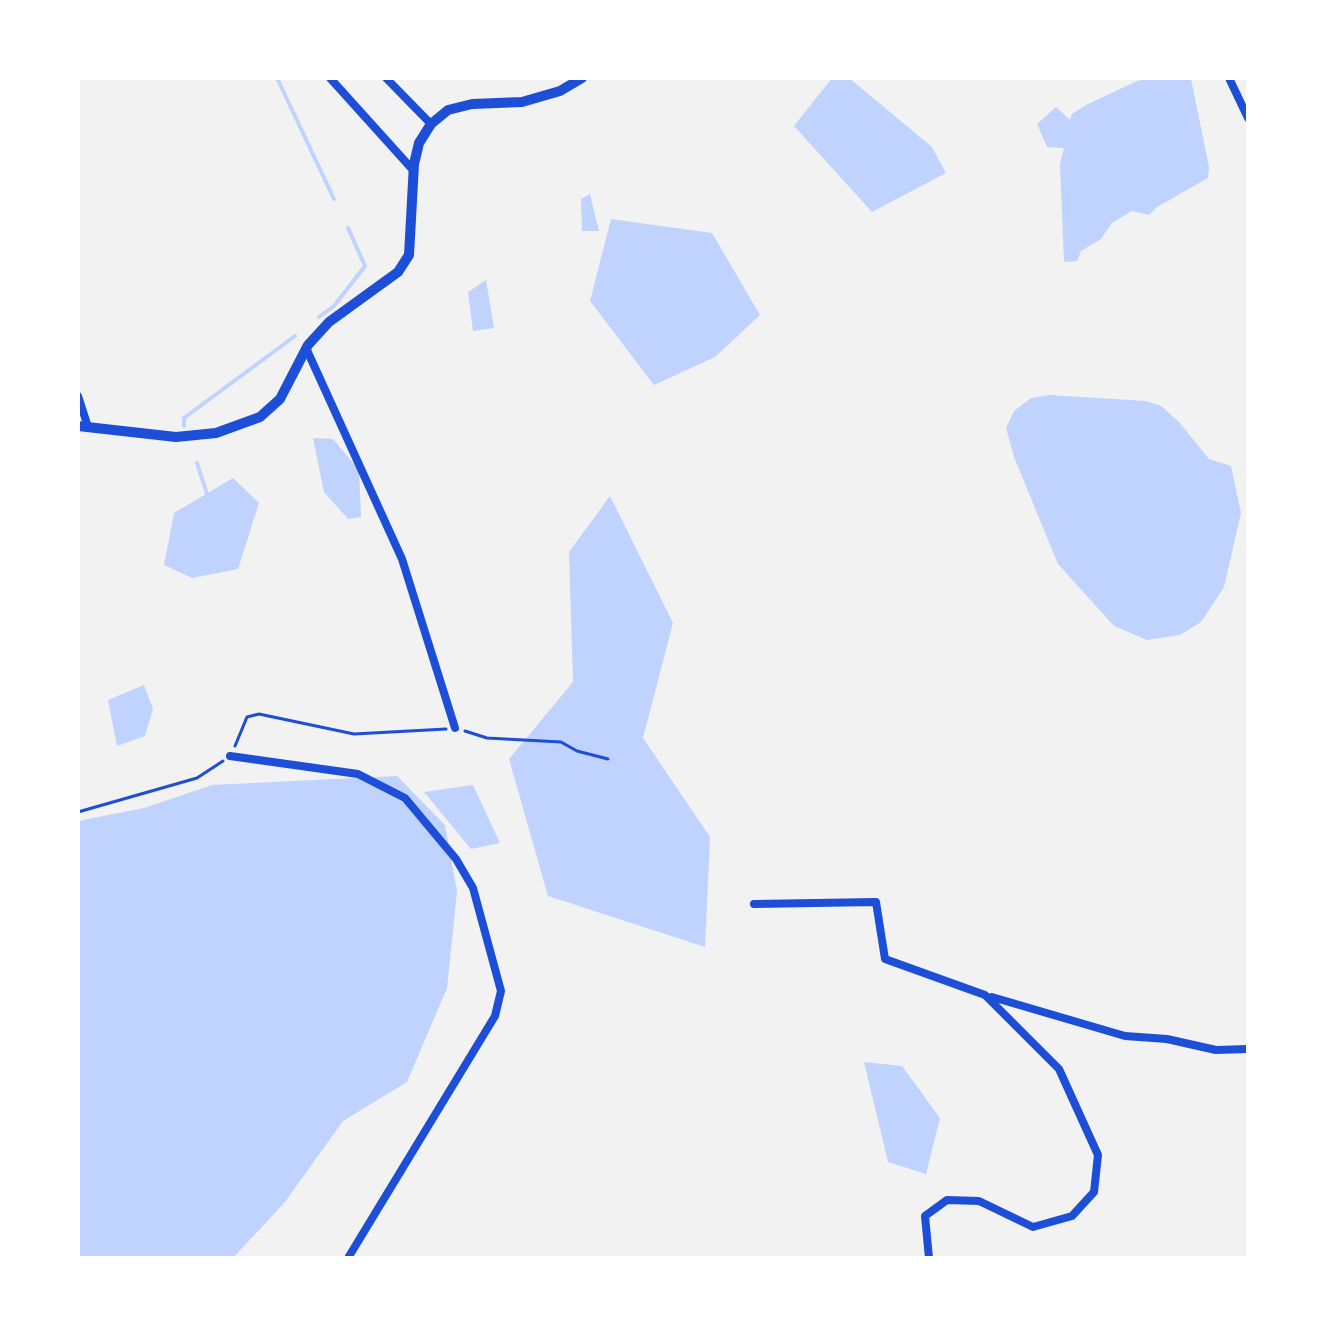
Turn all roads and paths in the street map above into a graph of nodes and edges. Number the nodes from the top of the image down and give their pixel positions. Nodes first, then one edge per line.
1 (330, 78) edge
2 (386, 78) edge
3 (582, 78) edge
4 (1229, 78) edge
5 (1248, 118) edge
6 (431, 124) junction
7 (413, 170) junction
8 (306, 348) junction
9 (78, 396) edge
10 (83, 426) edge
11 (455, 728) junction
12 (230, 756) junction
13 (608, 759) dead end
14 (78, 812) edge
15 (754, 904) dead end
16 (985, 995) junction
17 (1248, 1049) edge
18 (348, 1258) edge
19 (929, 1258) edge

1 - 7 street
2 - 6 street
3 - 6 street
4 - 5 street
6 - 7 street
7 - 8 street
8 - 10 street
8 - 11 street
9 - 10 street
11 - 12 path
11 - 13 path
12 - 14 path
12 - 18 street
15 - 16 street
16 - 17 street
16 - 19 street

